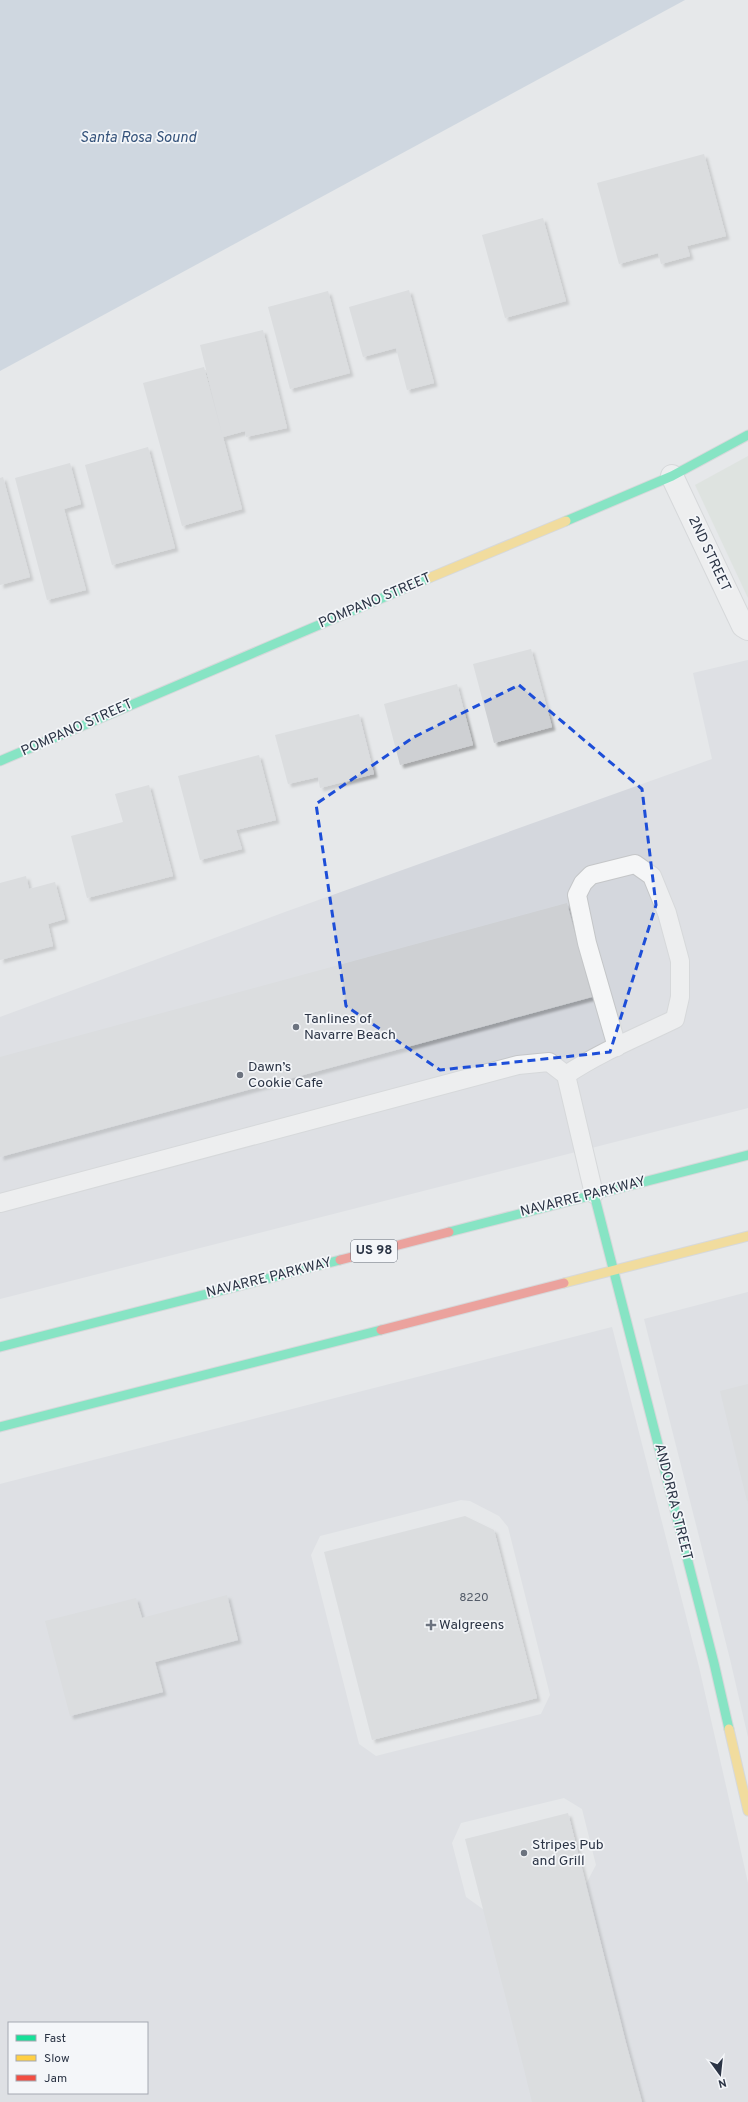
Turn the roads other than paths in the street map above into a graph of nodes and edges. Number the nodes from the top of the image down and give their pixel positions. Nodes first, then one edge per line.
1 (748, 435) edge
2 (672, 476) junction
3 (748, 629) edge
4 (0, 761) edge
5 (617, 1047) junction
6 (566, 1075) junction
7 (748, 1155) edge
8 (594, 1194) junction
9 (0, 1203) edge
10 (748, 1236) edge
11 (614, 1270) junction
12 (0, 1347) edge
13 (0, 1427) edge
14 (748, 1811) edge

1 - 2 main road, POMPANO STREET
2 - 3 street, 2ND STREET
2 - 4 main road, POMPANO STREET
5 - 5 lane
5 - 6 lane
6 - 8 lane
6 - 9 lane
7 - 8 main road, NAVARRE PARKWAY / US 98
8 - 11 main road, ANDORRA STREET
8 - 12 main road, NAVARRE PARKWAY / US 98
10 - 11 main road
11 - 13 main road
11 - 14 main road, ANDORRA STREET

